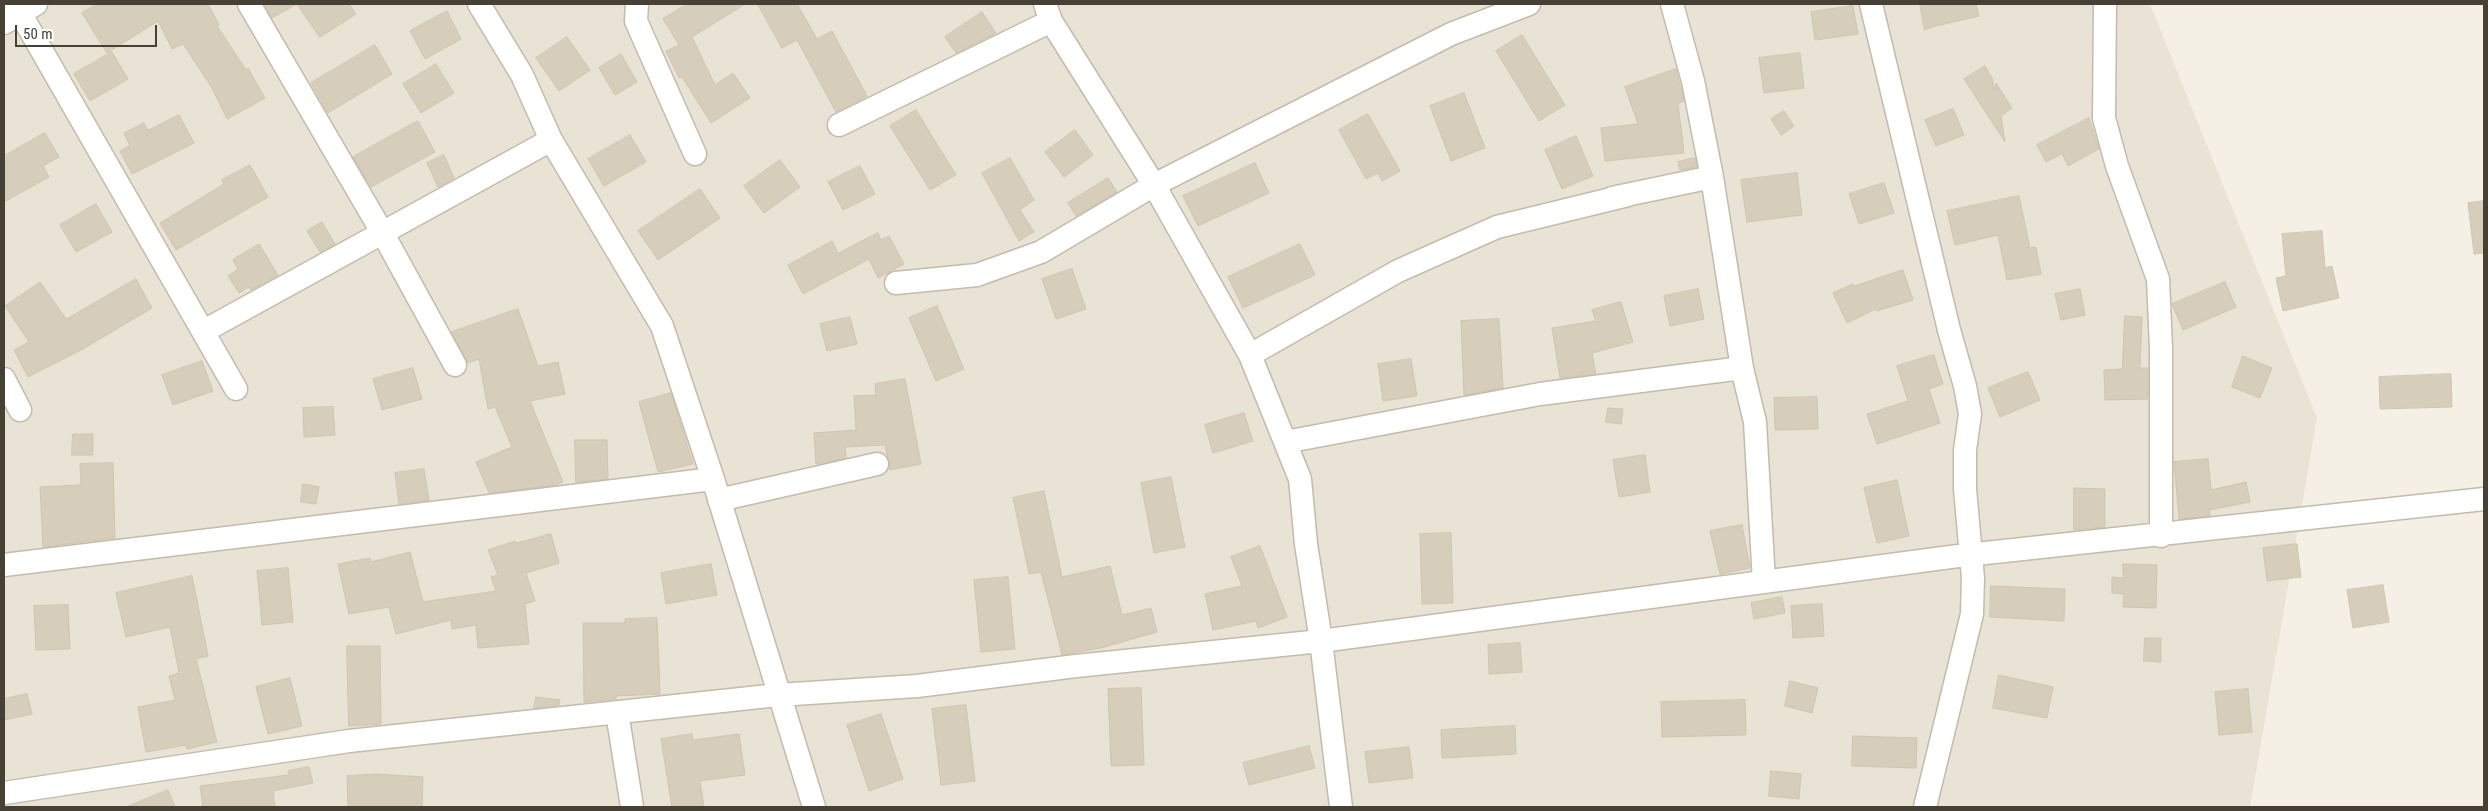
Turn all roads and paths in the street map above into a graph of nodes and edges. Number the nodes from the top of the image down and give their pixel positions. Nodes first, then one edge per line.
1 (249, 4) edge
2 (479, 4) edge
3 (637, 4) edge
4 (1529, 4) edge
5 (1672, 4) edge
6 (1871, 4) edge
7 (2105, 4) edge
8 (19, 11) edge
9 (1048, 13) edge
10 (839, 124) dead end
11 (550, 140) junction
12 (695, 154) dead end
13 (1712, 177) junction
14 (1154, 185) junction
15 (1628, 195) junction
16 (1544, 212) dead end
17 (382, 232) junction
18 (896, 282) dead end
19 (204, 331) junction
20 (1250, 355) junction
21 (455, 365) dead end
22 (1742, 368) junction
23 (4, 379) edge
24 (236, 389) dead end
25 (20, 410) dead end
26 (1285, 442) junction
27 (877, 464) dead end
28 (716, 490) junction
29 (2484, 499) edge
30 (2161, 536) junction
31 (1971, 556) junction
32 (4, 565) edge
33 (1764, 582) junction
34 (1321, 641) junction
35 (778, 695) junction
36 (617, 712) junction
37 (4, 793) edge
38 (632, 807) edge
39 (814, 807) edge
40 (1340, 807) edge
41 (1925, 807) edge

1 - 17 street
2 - 11 street
3 - 12 street
4 - 14 street
5 - 13 street
6 - 31 street
7 - 30 street
8 - 19 street
9 - 10 street
9 - 14 street
11 - 17 street
11 - 28 street
13 - 15 street
13 - 22 street
14 - 18 street
14 - 20 street
15 - 16 street
15 - 20 street
17 - 19 street
17 - 21 street
19 - 24 street
20 - 26 street
22 - 26 street
22 - 33 street
23 - 25 street
26 - 34 street
27 - 28 street
28 - 32 street
28 - 35 street
29 - 30 street
30 - 31 street
31 - 33 street
31 - 41 street
33 - 34 street
34 - 35 street
34 - 40 street
35 - 36 street
35 - 39 street
36 - 37 street
36 - 38 street

